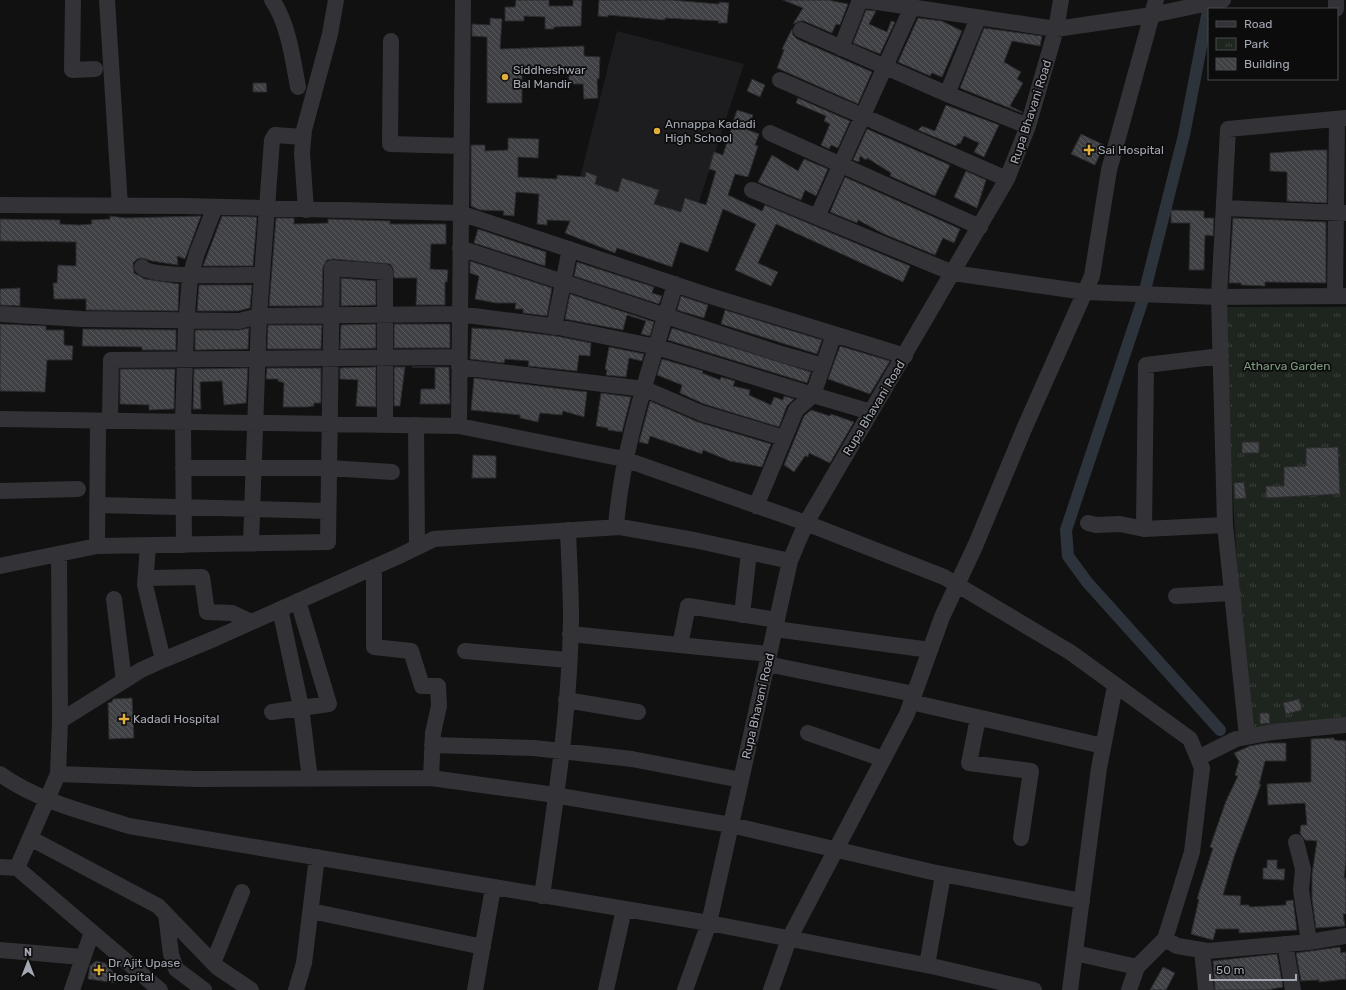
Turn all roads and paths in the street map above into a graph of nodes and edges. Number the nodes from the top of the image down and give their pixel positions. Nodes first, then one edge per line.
1 (73, 0) edge
2 (107, 0) edge
3 (272, 0) edge
4 (336, 0) edge
5 (463, 0) edge
6 (860, 0) edge
7 (864, 0) edge
8 (1061, 0) edge
9 (1220, 1) edge
10 (1154, 7) edge
11 (912, 8) junction
12 (978, 18) junction
13 (1056, 29) junction
14 (801, 30) dead end
15 (391, 41) dead end
16 (841, 48) junction
17 (885, 67) junction
18 (95, 69) dead end
19 (780, 80) dead end
20 (298, 87) dead end
21 (947, 94) junction
22 (863, 116) junction
23 (1342, 118) edge
24 (1028, 126) junction
25 (770, 133) dead end
26 (304, 137) junction
27 (461, 146) junction
28 (841, 165) junction
29 (1007, 179) junction
30 (752, 190) dead end
31 (0, 206) edge
32 (120, 206) junction
33 (215, 207) junction
34 (1224, 208) junction
35 (268, 209) junction
36 (306, 210) junction
37 (460, 213) junction
38 (1341, 213) edge
39 (817, 217) junction
40 (980, 227) junction
41 (460, 248) junction
42 (570, 249) junction
43 (142, 267) dead end
44 (953, 273) junction
45 (191, 274) junction
46 (262, 275) junction
47 (563, 282) junction
48 (675, 284) junction
49 (1085, 292) junction
50 (1340, 296) edge
51 (1220, 297) junction
52 (0, 314) edge
53 (459, 314) junction
54 (331, 315) junction
55 (385, 315) junction
56 (259, 316) junction
57 (666, 316) junction
58 (187, 320) junction
59 (554, 327) junction
60 (834, 334) junction
61 (657, 347) junction
62 (905, 356) junction
63 (1221, 356) junction
64 (385, 357) junction
65 (330, 358) junction
66 (185, 359) junction
67 (258, 359) junction
68 (459, 362) junction
69 (823, 366) junction
70 (645, 389) junction
71 (813, 395) junction
72 (872, 412) junction
73 (0, 419) edge
74 (104, 421) junction
75 (183, 422) junction
76 (257, 423) junction
77 (329, 424) junction
78 (385, 425) junction
79 (416, 425) junction
80 (458, 426) junction
81 (784, 438) junction
82 (624, 459) junction
83 (183, 468) junction
84 (255, 468) junction
85 (328, 468) junction
86 (392, 472) dead end
87 (78, 489) dead end
88 (0, 491) edge
89 (98, 505) junction
90 (756, 506) junction
91 (184, 507) junction
92 (253, 509) junction
93 (328, 511) junction
94 (806, 523) junction
95 (1088, 523) dead end
96 (1225, 525) junction
97 (616, 527) junction
98 (1144, 529) junction
99 (568, 530) junction
100 (252, 543) junction
101 (184, 545) junction
102 (97, 546) junction
103 (148, 546) junction
104 (417, 547) junction
105 (749, 552) junction
106 (59, 554) junction
107 (790, 561) junction
108 (0, 566) edge
109 (374, 567) junction
110 (146, 578) junction
111 (956, 585) junction
112 (1233, 593) junction
113 (1176, 596) dead end
114 (114, 599) dead end
115 (298, 601) junction
116 (280, 609) junction
117 (742, 615) junction
118 (251, 622) junction
119 (776, 625) junction
120 (570, 634) junction
121 (680, 645) junction
122 (930, 650) junction
123 (465, 651) dead end
124 (768, 659) junction
125 (163, 660) junction
126 (568, 660) junction
127 (124, 682) junction
128 (1115, 686) junction
129 (913, 698) junction
130 (566, 700) junction
131 (302, 707) junction
132 (272, 712) dead end
133 (638, 712) dead end
134 (978, 718) junction
135 (60, 721) junction
136 (1346, 726) edge
137 (808, 733) dead end
138 (1247, 737) junction
139 (432, 745) junction
140 (1103, 746) junction
141 (561, 751) junction
142 (1198, 758) junction
143 (883, 759) junction
144 (0, 774) edge
145 (58, 774) junction
146 (431, 778) junction
147 (310, 779) junction
148 (742, 780) junction
149 (556, 796) junction
150 (47, 799) junction
151 (731, 825) junction
152 (30, 838) junction
153 (1021, 838) dead end
154 (1296, 842) dead end
155 (836, 849) junction
156 (317, 858) junction
157 (0, 867) edge
158 (17, 868) junction
159 (943, 875) junction
160 (493, 888) junction
161 (242, 892) dead end
162 (542, 896) junction
163 (1082, 902) junction
164 (624, 909) junction
165 (311, 911) junction
166 (166, 914) junction
167 (709, 923) junction
168 (92, 932) junction
169 (1346, 936) edge
170 (789, 939) junction
171 (1165, 939) junction
172 (1309, 942) junction
173 (1285, 944) junction
174 (483, 947) junction
175 (0, 950) edge
176 (1202, 950) junction
177 (1075, 952) junction
178 (82, 957) junction
179 (214, 963) junction
180 (927, 965) junction
181 (1137, 967) junction
182 (72, 990) edge
183 (160, 990) edge
184 (204, 990) edge
185 (251, 990) edge
186 (296, 990) edge
187 (475, 990) edge
188 (606, 990) edge
189 (687, 990) edge
190 (771, 990) edge
191 (1034, 990) edge
192 (1070, 990) edge
193 (1129, 990) edge
194 (1206, 990) edge
195 (1293, 990) edge

1 - 18 street
2 - 32 street
3 - 20 street
4 - 26 street
5 - 27 street
6 - 16 street
7 - 11 street
8 - 13 street, Rupa Bhavani Road
9 - 10 street
10 - 13 street
10 - 49 street
11 - 12 street
11 - 17 street
12 - 13 street
12 - 21 street
13 - 24 street, Rupa Bhavani Road
14 - 16 street
15 - 27 street
16 - 17 street
17 - 21 street
17 - 22 street
19 - 22 street
21 - 24 street
22 - 28 street
22 - 29 street
23 - 34 street
23 - 38 street
24 - 29 street, Rupa Bhavani Road
25 - 28 street
26 - 35 street
26 - 36 street
27 - 37 street
28 - 39 street
28 - 40 street
29 - 40 street, Rupa Bhavani Road
30 - 39 street
31 - 32 street
32 - 33 street
33 - 35 street
33 - 45 street
34 - 38 street
34 - 51 street
35 - 36 street
35 - 46 street
36 - 37 street
37 - 41 street
37 - 42 street
38 - 50 street
39 - 44 street
40 - 44 street, Rupa Bhavani Road
41 - 47 street
41 - 53 street
42 - 47 street
42 - 48 street
43 - 45 street
44 - 49 street
44 - 62 street, Rupa Bhavani Road
45 - 46 street
45 - 58 street
46 - 56 street
47 - 57 street
47 - 59 street
48 - 57 street
48 - 60 street
49 - 51 street
49 - 111 street
50 - 51 street
51 - 63 street
52 - 58 street
53 - 55 street
53 - 59 street
53 - 68 street
54 - 55 street
54 - 55 street
54 - 56 street
54 - 65 street
55 - 64 street
56 - 58 street
56 - 67 street
57 - 61 street
57 - 69 street
58 - 66 street
59 - 61 street
60 - 62 street
60 - 69 street
61 - 70 street
61 - 71 street
62 - 72 street, Rupa Bhavani Road
63 - 96 street
63 - 98 street
64 - 65 street
64 - 68 street
64 - 78 street
65 - 67 street
65 - 77 street
66 - 67 street
66 - 74 street
66 - 75 street
67 - 76 street
68 - 70 street
68 - 80 street
69 - 71 street
70 - 81 street
70 - 82 street
71 - 72 street
71 - 81 street
72 - 94 street, Rupa Bhavani Road
73 - 74 street
74 - 75 street
74 - 89 street
75 - 76 street
75 - 83 street
76 - 77 street
76 - 84 street
77 - 78 street
77 - 85 street
78 - 79 street
79 - 80 street
79 - 104 street
80 - 82 street
81 - 90 street
82 - 90 street
82 - 97 street
83 - 84 street
83 - 91 street
84 - 85 street
84 - 92 street
85 - 86 street
85 - 93 street
87 - 88 street
89 - 91 street
89 - 102 street
90 - 94 street
91 - 92 street
91 - 101 street
92 - 93 street
92 - 100 street
93 - 100 street
94 - 107 street, Rupa Bhavani Road
94 - 111 street
95 - 98 street
96 - 98 street
96 - 112 street
97 - 99 street
97 - 105 street
99 - 104 street
99 - 120 street
100 - 101 street
101 - 103 street
102 - 103 street
102 - 106 street
103 - 110 street
104 - 109 street
105 - 107 street
105 - 117 street
106 - 108 street
106 - 135 street
107 - 119 street, Rupa Bhavani Road
109 - 115 street
109 - 139 street
110 - 118 street
110 - 125 street
111 - 122 street
111 - 128 street
112 - 113 street
112 - 138 street
114 - 127 street
115 - 116 street
115 - 131 street
116 - 118 street
116 - 131 street
117 - 119 street
117 - 121 street
118 - 125 street
119 - 122 street
119 - 124 street, Rupa Bhavani Road
120 - 121 street
120 - 126 street
121 - 124 street
122 - 129 street
123 - 126 street
124 - 129 street
124 - 148 street, Rupa Bhavani Road
125 - 127 street
126 - 130 street
127 - 135 street
128 - 140 street
128 - 142 street
129 - 134 street
129 - 143 street
130 - 133 street
130 - 141 street
131 - 132 street
131 - 147 street
134 - 140 street
134 - 153 street
135 - 145 street
136 - 138 street
137 - 143 street
138 - 142 street
139 - 141 street
139 - 146 street
140 - 163 street
141 - 148 street
141 - 149 street
142 - 171 street
143 - 155 street
144 - 150 street
145 - 147 street
145 - 150 street
146 - 147 street
146 - 149 street
148 - 151 street, Rupa Bhavani Road
149 - 151 street
149 - 162 street
150 - 152 street
150 - 156 street
151 - 155 street
151 - 167 street, Rupa Bhavani Road
152 - 158 street
152 - 166 street
154 - 172 street
155 - 159 street
155 - 170 street
156 - 160 street
156 - 165 street
157 - 158 street
158 - 168 street
159 - 163 street
159 - 180 street
160 - 162 street
160 - 174 street
161 - 179 street
162 - 164 street
163 - 177 street
164 - 167 street
164 - 188 street
165 - 174 street
165 - 186 street
166 - 179 street
166 - 184 street
167 - 170 street
167 - 189 street, Rupa Bhavani Road
168 - 178 street
168 - 183 street
169 - 172 street
170 - 180 street
170 - 190 street
171 - 176 street
171 - 181 street
172 - 173 street
173 - 176 street
173 - 195 street
174 - 187 street
175 - 178 street
176 - 194 street
177 - 181 street
177 - 192 street
178 - 182 street
179 - 185 street
180 - 191 street
181 - 193 street

